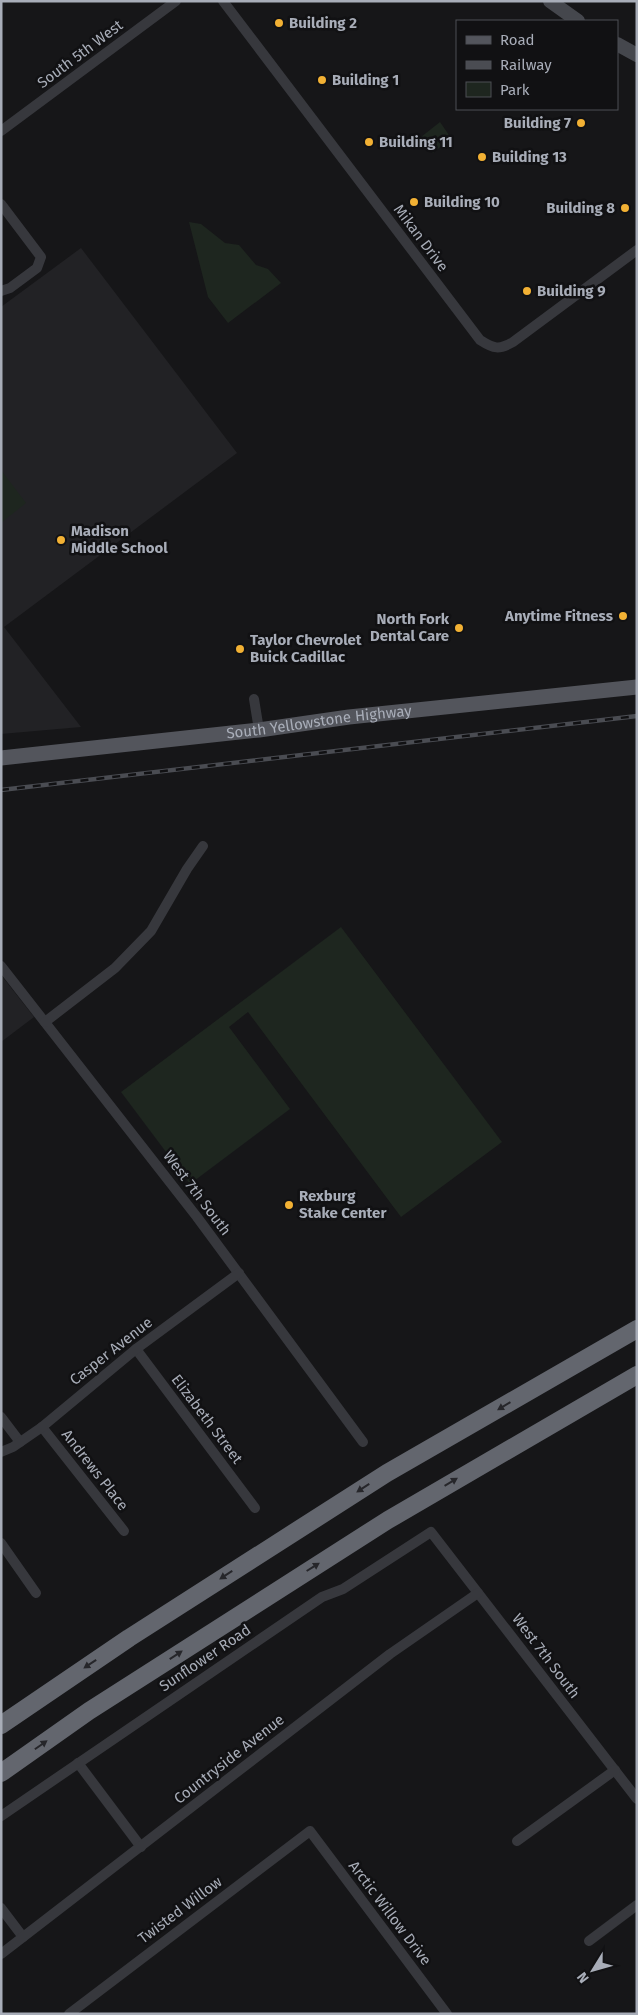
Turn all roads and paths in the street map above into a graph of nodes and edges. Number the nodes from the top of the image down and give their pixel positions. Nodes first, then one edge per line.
1 (176, 1) edge
2 (223, 1) edge
3 (550, 1) edge
4 (577, 20) edge
5 (618, 45) edge
6 (637, 55) edge
7 (1, 132) edge
8 (2, 206) edge
9 (637, 250) edge
10 (1, 291) edge
11 (637, 688) edge
12 (254, 699) dead end
13 (259, 730) junction
14 (1, 758) edge
15 (203, 846) dead end
16 (1, 966) edge
17 (45, 1022) junction
18 (239, 1273) junction
19 (637, 1320) edge
20 (637, 1329) edge
21 (136, 1349) junction
22 (637, 1375) edge
23 (534, 1388) junction
24 (1, 1417) edge
25 (42, 1427) junction
26 (20, 1442) junction
27 (363, 1442) dead end
28 (1, 1452) edge
29 (255, 1508) dead end
30 (124, 1531) dead end
31 (431, 1532) joint
32 (1, 1543) edge
33 (36, 1593) dead end
34 (478, 1593) junction
35 (1, 1725) edge
36 (78, 1764) junction
37 (615, 1770) junction
38 (1, 1773) edge
39 (637, 1799) edge
40 (1, 1816) edge
41 (310, 1831) joint
42 (517, 1841) dead end
43 (141, 1847) junction
44 (637, 1905) edge
45 (1, 1908) edge
46 (23, 1937) junction
47 (589, 1941) dead end
48 (1, 1954) edge
49 (69, 2014) edge
50 (447, 2014) edge

1 - 7 street, South 5th West
2 - 9 street, Mikan Drive
3 - 4 street
5 - 6 street
8 - 10 street
11 - 13 main road, South Yellowstone Highway
12 - 13 street
13 - 14 main road, South Yellowstone Highway
15 - 17 street
16 - 17 street, West 7th South
17 - 18 street, West 7th South
18 - 21 street, Casper Avenue
18 - 27 street, West 7th South
19 - 23 highway
20 - 23 highway
21 - 25 street, Casper Avenue
21 - 29 street, Elizabeth Street
38 -> 22 highway
23 -> 35 highway
24 - 26 street
25 - 26 street, Casper Avenue
25 - 30 street, Andrews Place
26 - 28 street, Casper Avenue
31 - 34 street, West 7th South
31 - 36 street, Sunflower Road
32 - 33 street
34 - 37 street, West 7th South
34 - 43 street, Countryside Avenue
36 - 40 street, Sunflower Road
36 - 43 street
37 - 39 street, West 7th South
37 - 42 street
41 - 49 street, Twisted Willow
41 - 50 street, Arctic Willow Drive
43 - 46 street, Countryside Avenue
44 - 47 street
45 - 46 street
46 - 48 street, Countryside Avenue

